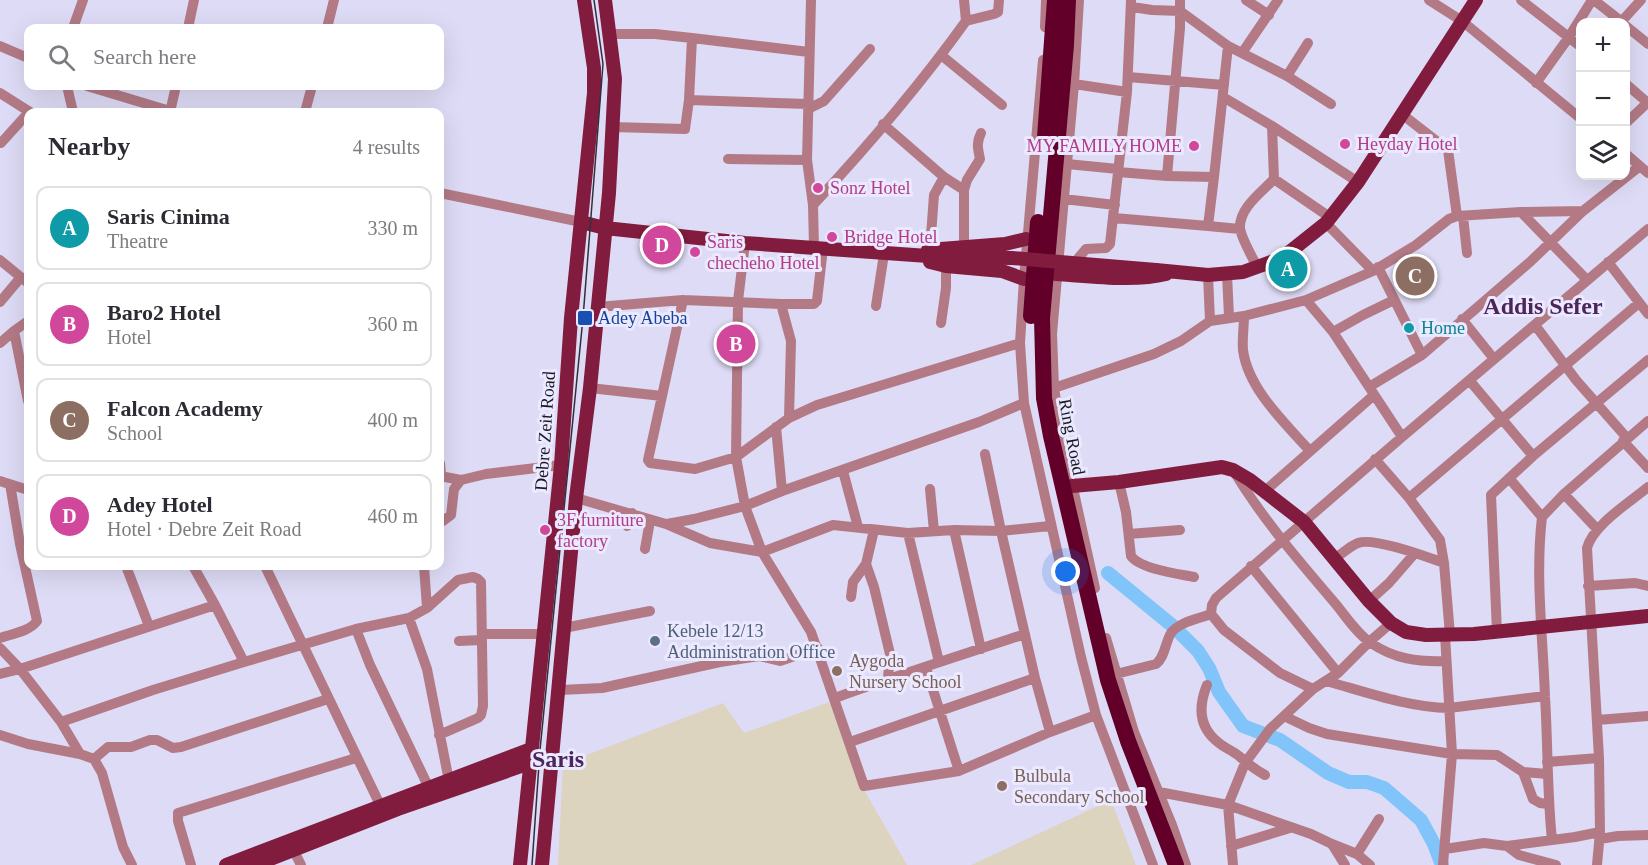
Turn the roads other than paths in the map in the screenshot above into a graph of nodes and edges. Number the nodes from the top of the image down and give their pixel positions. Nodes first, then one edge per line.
1 (83, 0) edge
2 (194, 0) edge
3 (334, 0) edge
4 (584, 0) edge
5 (605, 0) edge
6 (812, 0) edge
7 (964, 0) edge
8 (999, 0) edge
9 (1046, 0) edge
10 (1055, 0) edge
11 (1068, 0) edge
12 (1079, 0) edge
13 (1246, 0) edge
14 (1278, 0) edge
15 (1429, 0) edge
16 (1476, 0) edge
17 (1521, 0) edge
18 (1593, 0) edge
19 (1641, 0) edge
20 (1132, 3) edge
21 (1180, 5) edge
22 (1269, 15) junction
23 (1616, 18) edge
24 (1625, 18) edge
25 (966, 21) junction
26 (1462, 21) junction
27 (74, 24) edge
28 (189, 24) edge
29 (328, 24) edge
30 (1630, 29) edge
31 (610, 34) junction
32 (1569, 37) junction
33 (692, 38) junction
34 (1576, 42) edge
35 (1308, 43) dead end
36 (1648, 44) edge
37 (1228, 45) junction
38 (0, 46) edge
39 (870, 49) dead end
40 (809, 52) junction
41 (1242, 53) junction
42 (941, 55) junction
43 (24, 56) edge
44 (1287, 76) junction
45 (1128, 77) junction
46 (1176, 82) junction
47 (1536, 83) junction
48 (1074, 84) junction
49 (1224, 85) junction
50 (1630, 87) edge
51 (68, 90) edge
52 (100, 90) edge
53 (175, 90) edge
54 (311, 90) edge
55 (1127, 92) junction
56 (0, 93) edge
57 (1222, 97) junction
58 (689, 100) junction
59 (1648, 102) edge
60 (1002, 105) dead end
61 (1331, 105) dead end
62 (808, 106) junction
63 (24, 108) edge
64 (72, 108) edge
65 (157, 108) edge
66 (171, 108) edge
67 (306, 108) edge
68 (1576, 114) edge
69 (1403, 115) junction
70 (24, 118) edge
71 (1630, 119) edge
72 (883, 124) junction
73 (1272, 126) junction
74 (612, 127) junction
75 (981, 133) dead end
76 (1, 143) edge
77 (1630, 157) edge
78 (728, 159) dead end
79 (807, 160) junction
80 (1067, 164) junction
81 (1644, 169) edge
82 (1118, 170) junction
83 (1167, 176) junction
84 (944, 177) junction
85 (1214, 177) junction
86 (1274, 178) junction
87 (1358, 182) junction
88 (964, 190) junction
89 (444, 194) edge
90 (1064, 199) junction
91 (584, 202) junction
92 (608, 205) junction
93 (813, 205) junction
94 (1115, 205) junction
95 (1583, 211) junction
96 (1521, 212) junction
97 (1460, 216) junction
98 (1114, 218) junction
99 (1328, 220) junction
100 (582, 222) junction
101 (1208, 226) junction
102 (605, 228) junction
103 (1240, 229) junction
104 (1646, 235) edge
105 (1026, 239) junction
106 (745, 243) junction
107 (1549, 243) junction
108 (964, 247) junction
109 (818, 248) junction
110 (1467, 253) dead end
111 (884, 254) junction
112 (940, 257) junction
113 (0, 260) edge
114 (1075, 262) junction
115 (1608, 262) junction
116 (1257, 267) junction
117 (1375, 269) junction
118 (1174, 272) junction
119 (1056, 274) junction
120 (1227, 274) junction
121 (1208, 275) junction
122 (24, 279) edge
123 (1024, 279) junction
124 (1587, 280) junction
125 (24, 281) edge
126 (683, 300) junction
127 (1306, 300) junction
128 (1394, 300) junction
129 (738, 301) junction
130 (0, 302) edge
131 (1639, 303) junction
132 (781, 304) junction
133 (876, 306) dead end
134 (597, 307) junction
135 (1648, 314) edge
136 (1244, 316) junction
137 (1229, 317) junction
138 (1462, 319) junction
139 (1210, 321) junction
140 (941, 323) dead end
141 (24, 324) edge
142 (1535, 325) junction
143 (14, 331) junction
144 (1333, 332) junction
145 (0, 343) edge
146 (1020, 343) junction
147 (1422, 355) junction
148 (1494, 359) junction
149 (1648, 360) edge
150 (1566, 364) junction
151 (24, 381) edge
152 (1470, 381) junction
153 (590, 388) junction
154 (1054, 388) junction
155 (1372, 391) junction
156 (662, 396) junction
157 (1024, 403) junction
158 (1596, 404) junction
159 (789, 418) junction
160 (1502, 420) junction
161 (1648, 421) edge
162 (776, 427) junction
163 (1402, 437) junction
164 (1625, 439) junction
165 (1310, 451) junction
166 (985, 453) dead end
167 (1533, 456) junction
168 (736, 457) junction
169 (1375, 459) junction
170 (561, 465) junction
171 (1648, 468) edge
172 (1233, 470) junction
173 (843, 471) junction
174 (444, 477) edge
175 (1509, 478) junction
176 (461, 480) junction
177 (1119, 482) junction
178 (5, 483) edge
179 (1072, 486) junction
180 (1648, 487) edge
181 (24, 489) edge
182 (930, 489) dead end
183 (1266, 490) junction
184 (782, 491) junction
185 (1564, 494) junction
186 (576, 498) junction
187 (1409, 498) junction
188 (745, 506) junction
189 (632, 513) junction
190 (1542, 517) junction
191 (444, 521) edge
192 (650, 521) junction
193 (1304, 522) junction
194 (666, 524) junction
195 (627, 526) dead end
196 (1050, 526) junction
197 (858, 527) junction
198 (1597, 529) junction
199 (874, 530) junction
200 (954, 530) junction
201 (1180, 530) dead end
202 (934, 531) junction
203 (1001, 531) junction
204 (908, 533) junction
205 (1129, 534) junction
206 (1281, 540) junction
207 (645, 549) dead end
208 (762, 552) junction
209 (1415, 553) junction
210 (1335, 558) junction
211 (24, 562) edge
212 (1444, 563) junction
213 (866, 564) junction
214 (1251, 566) junction
215 (26, 570) edge
216 (128, 570) edge
217 (195, 570) edge
218 (267, 570) edge
219 (423, 570) edge
220 (1194, 577) dead end
221 (1588, 586) junction
222 (1648, 586) edge
223 (850, 597) dead end
224 (1369, 601) junction
225 (214, 605) junction
226 (427, 608) junction
227 (650, 611) dead end
228 (1211, 614) junction
229 (1648, 616) edge
230 (409, 618) junction
231 (1591, 621) junction
232 (1391, 623) junction
233 (149, 626) junction
234 (1541, 627) junction
235 (564, 628) junction
236 (356, 629) junction
237 (1497, 632) junction
238 (544, 633) junction
239 (1025, 634) junction
240 (1448, 635) junction
241 (482, 637) junction
242 (0, 638) edge
243 (459, 641) dead end
244 (1369, 642) junction
245 (303, 645) junction
246 (0, 648) edge
247 (818, 648) junction
248 (981, 649) junction
249 (1446, 661) junction
250 (244, 662) junction
251 (939, 662) junction
252 (926, 668) junction
253 (20, 669) junction
254 (1338, 673) junction
255 (0, 674) edge
256 (1116, 674) junction
257 (888, 678) junction
258 (1035, 678) junction
259 (1326, 681) junction
260 (1207, 685) dead end
261 (1313, 689) junction
262 (560, 690) junction
263 (1545, 696) junction
264 (835, 698) junction
265 (328, 699) junction
266 (1449, 708) junction
267 (940, 710) junction
268 (1096, 715) junction
269 (1284, 716) junction
270 (1648, 716) edge
271 (1597, 720) junction
272 (61, 722) junction
273 (1050, 732) junction
274 (0, 735) edge
275 (439, 735) junction
276 (850, 742) junction
277 (80, 754) junction
278 (1452, 754) junction
279 (531, 756) junction
280 (356, 758) junction
281 (1599, 758) junction
282 (94, 759) junction
283 (1547, 762) junction
284 (1245, 763) junction
285 (959, 771) junction
286 (1523, 772) junction
287 (1547, 774) junction
288 (1265, 775) dead end
289 (449, 781) junction
290 (429, 788) junction
291 (1159, 792) junction
292 (1548, 804) junction
293 (1228, 805) junction
294 (383, 810) junction
295 (1379, 819) dead end
296 (1290, 828) junction
297 (1600, 835) junction
298 (1648, 835) edge
299 (1552, 840) junction
300 (1332, 844) junction
301 (1231, 846) junction
302 (1507, 846) junction
303 (1446, 849) junction
304 (294, 851) junction
305 (1357, 854) junction
306 (1521, 860) edge
307 (1444, 863) edge
308 (132, 865) edge
309 (191, 865) edge
310 (226, 865) edge
311 (255, 865) edge
312 (301, 865) edge
313 (520, 865) edge
314 (542, 865) edge
315 (1153, 865) edge
316 (1164, 865) edge
317 (1176, 865) edge
318 (1186, 865) edge
319 (1233, 865) edge
320 (1345, 865) edge
321 (1370, 865) edge
322 (1556, 865) edge
323 (1597, 865) edge

1 - 27 street
2 - 28 street
3 - 29 street
4 - 91 main road, Debre Zeit Road
5 - 31 main road, Debre Zeit Road
6 - 40 street
7 - 25 street
8 - 25 street
9 - 105 street
10 - 316 highway, Ring Road
11 - 317 highway, Ring Road
12 - 48 street, Ring Road
13 - 22 street
14 - 22 street
15 - 26 street
16 - 26 main road
17 - 32 street
18 - 23 street
18 - 32 street
19 - 24 street
20 - 21 street
20 - 45 street
21 - 37 street
21 - 46 street
22 - 41 street
25 - 42 street
26 - 47 street
26 - 69 main road
30 - 36 street
31 - 33 street
31 - 74 main road, Debre Zeit Road
32 - 34 street
32 - 47 street
33 - 40 street
33 - 58 street
35 - 44 street
37 - 41 street
37 - 49 street
38 - 43 street
39 - 62 street
40 - 62 street
41 - 44 street
42 - 60 street
42 - 72 street
44 - 61 street
45 - 46 street
45 - 55 street
46 - 49 street
46 - 83 street
47 - 68 street
48 - 55 street
48 - 80 street, Ring Road
49 - 57 street
50 - 59 street
51 - 64 street
52 - 65 street
53 - 66 street
54 - 67 street
55 - 82 street
56 - 63 street
57 - 73 street
57 - 85 street
58 - 62 street
58 - 74 street
59 - 71 street
62 - 79 street
69 - 87 main road
69 - 97 street
70 - 76 street
72 - 84 street
72 - 93 street
73 - 86 street
73 - 87 street
74 - 92 main road, Debre Zeit Road
75 - 88 street
77 - 81 street
78 - 79 street
79 - 93 street
80 - 82 street
80 - 90 street, Ring Road
81 - 95 street
82 - 83 street
82 - 94 street
83 - 85 street
84 - 88 street
84 - 112 street
85 - 101 street
86 - 99 street
86 - 103 street
87 - 99 main road
88 - 108 street
89 - 100 street
90 - 94 street
90 - 119 street, Ring Road
91 - 92 main road
91 - 100 main road, Debre Zeit Road
92 - 102 main road, Debre Zeit Road
93 - 109 street
94 - 98 street
95 - 96 street
95 - 107 street
96 - 97 street
96 - 107 street
97 - 110 street
97 - 117 street
98 - 101 street
98 - 114 street
99 - 116 main road
99 - 117 street
100 - 102 main road
100 - 170 main road, Debre Zeit Road
101 - 103 street
102 - 106 main road
102 - 134 main road, Debre Zeit Road
103 - 116 street
104 - 115 street
105 - 108 main road
105 - 123 street
106 - 109 main road
106 - 129 street
107 - 124 street
107 - 138 street
108 - 112 main road
109 - 111 main road
109 - 132 street
111 - 112 main road
111 - 133 street
112 - 114 main road, bridge
112 - 123 main road
112 - 140 street
113 - 122 street
114 - 118 main road, bridge
115 - 124 street
115 - 131 street
116 - 120 main road
117 - 127 street
117 - 128 street
118 - 119 main road
118 - 121 main road
119 - 154 street, Ring Road
120 - 121 main road
120 - 137 street
121 - 139 street
123 - 146 street
124 - 142 street
125 - 130 street
126 - 129 street
126 - 134 street
126 - 156 street
127 - 136 street
127 - 144 street
128 - 144 street
128 - 147 street
129 - 132 street
129 - 168 street
131 - 135 street
131 - 150 street
132 - 159 street
134 - 153 main road, Debre Zeit Road
136 - 137 street
136 - 165 street
137 - 139 street
138 - 147 street
138 - 148 street
139 - 154 street
141 - 143 street
142 - 148 street
142 - 150 street
143 - 145 street
143 - 151 street
144 - 155 street
146 - 157 street
146 - 159 street
147 - 155 street
148 - 152 street
149 - 158 street
150 - 158 street
150 - 160 street
152 - 160 street
152 - 163 street
153 - 156 street
153 - 186 main road, Debre Zeit Road
154 - 179 street, Ring Road
155 - 163 street
155 - 165 street
156 - 168 street
157 - 173 street
157 - 196 street
158 - 164 street
158 - 167 street
159 - 162 street
160 - 167 street
160 - 187 street
161 - 164 street
162 - 168 street
162 - 184 street
163 - 169 street
164 - 171 street
164 - 185 street
165 - 183 street
166 - 203 street
167 - 175 street
168 - 188 street
169 - 187 street
169 - 193 street
170 - 176 street
170 - 238 main road, Debre Zeit Road
172 - 177 main road
172 - 183 main road
172 - 206 street
173 - 184 street
173 - 197 street
174 - 176 street
175 - 190 street
175 - 237 street
176 - 191 street
177 - 179 main road
177 - 205 street
178 - 181 street
178 - 211 street
179 - 256 street, Ring Road
180 - 198 street
182 - 202 street
183 - 193 main road
184 - 188 street
185 - 190 street
185 - 198 street
186 - 189 street
186 - 235 main road, Debre Zeit Road
187 - 212 street
188 - 194 street
188 - 208 street
189 - 192 street
189 - 195 street
190 - 234 street
192 - 194 street
192 - 207 street
193 - 206 street
193 - 210 main road
194 - 208 street
196 - 203 street
196 - 268 street
197 - 199 street
197 - 208 street
198 - 221 street
199 - 204 street
199 - 213 street
200 - 202 street
200 - 203 street
200 - 248 street
201 - 205 street
202 - 204 street
203 - 239 street
204 - 251 street
205 - 220 street
206 - 214 street
206 - 244 street
208 - 247 street
209 - 210 street
209 - 212 street
209 - 224 street
210 - 224 main road
212 - 240 street
213 - 223 street
213 - 257 street
214 - 228 street
214 - 254 street
215 - 242 street
216 - 233 street
217 - 225 street
218 - 245 street
219 - 226 street
221 - 222 street
221 - 231 street
224 - 232 main road
225 - 233 street
225 - 250 street
226 - 230 street
226 - 241 street
227 - 235 street
228 - 256 street
228 - 261 street
229 - 231 main road
230 - 236 street
230 - 275 street
231 - 234 main road
231 - 271 street
232 - 240 main road
232 - 244 street
233 - 253 street
234 - 237 main road
234 - 263 street
235 - 262 main road, Debre Zeit Road
236 - 245 street
236 - 290 street
237 - 240 main road
238 - 241 street
238 - 279 main road, Debre Zeit Road
239 - 248 street
239 - 258 street
240 - 249 street
241 - 243 street
241 - 275 street
244 - 249 street
244 - 254 street
245 - 250 street
245 - 265 street
246 - 253 street
247 - 262 street
247 - 264 street
248 - 251 street
249 - 266 street
250 - 272 street
251 - 252 street
252 - 257 street
252 - 267 street
253 - 255 street
253 - 272 street
254 - 259 street
256 - 291 street, Ring Road
257 - 264 street
258 - 267 street
258 - 273 street
259 - 261 street
259 - 266 street
260 - 284 street
261 - 269 street
262 - 314 main road, Debre Zeit Road
263 - 266 street
263 - 283 street
264 - 276 street
265 - 280 street
265 - 282 street
266 - 278 street
267 - 276 street
267 - 285 street
268 - 273 street
268 - 315 street
269 - 278 street
269 - 284 street
270 - 271 street
271 - 281 street
272 - 277 street
273 - 285 street
274 - 277 street
275 - 289 street
276 - 285 street
277 - 282 street
278 - 286 street
278 - 303 street
279 - 289 main road
279 - 294 main road
279 - 313 main road, Debre Zeit Road
280 - 294 street
280 - 309 street
281 - 283 street
281 - 297 street
282 - 308 street
283 - 287 street
284 - 288 street
284 - 293 street
286 - 287 street
286 - 292 street
287 - 292 street
289 - 290 main road
290 - 294 main road
291 - 293 street
291 - 318 street, Ring Road
292 - 299 street
293 - 296 street
293 - 301 street
294 - 304 main road
294 - 310 main road
295 - 305 street
296 - 300 street
296 - 301 street
297 - 298 street
297 - 299 street
297 - 323 street
299 - 302 street
300 - 305 street
300 - 320 street
301 - 319 street
302 - 303 street
302 - 306 street
303 - 307 street
304 - 311 main road
304 - 312 street
305 - 321 street
306 - 322 street

